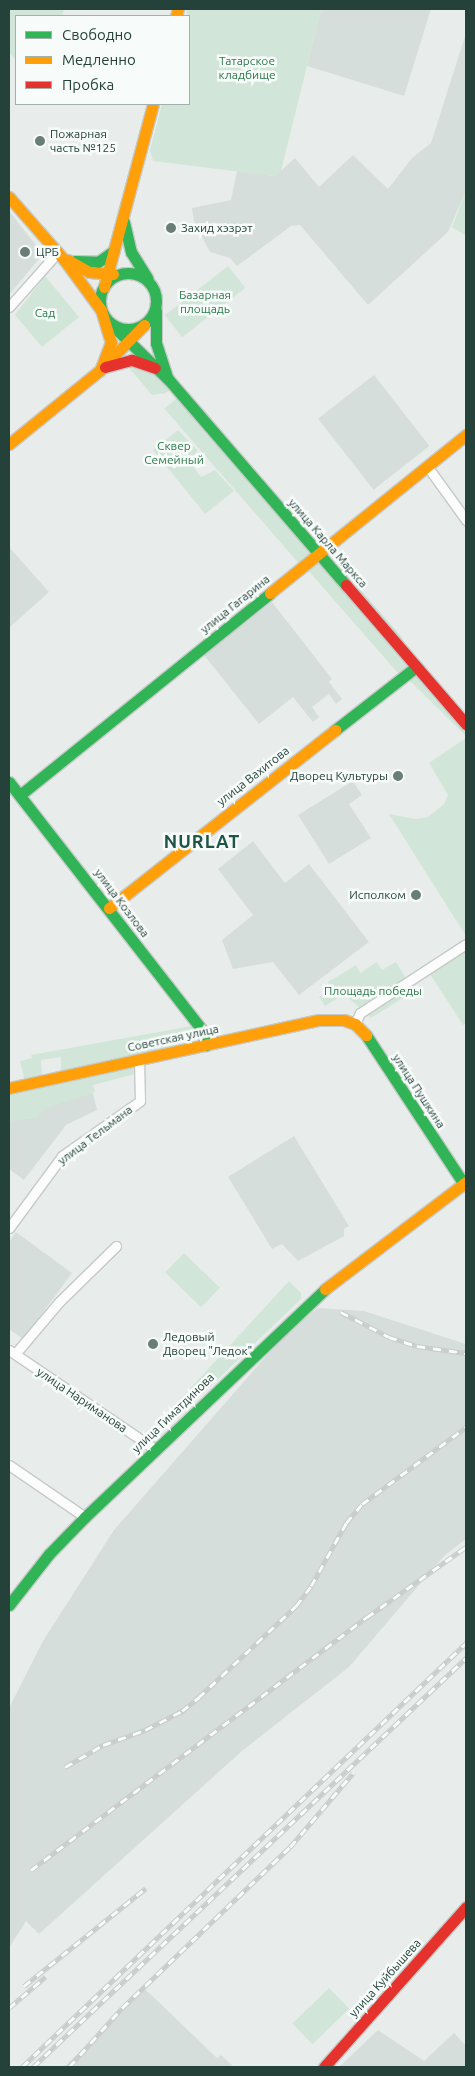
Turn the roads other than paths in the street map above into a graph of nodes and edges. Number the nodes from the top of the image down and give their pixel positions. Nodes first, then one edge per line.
1 (153, 105) edge
2 (9, 197) edge
3 (123, 215) junction
4 (114, 251) junction
5 (62, 256) junction
6 (127, 273) junction
7 (107, 275) junction
8 (149, 282) junction
9 (104, 288) junction
10 (9, 307) edge
11 (156, 309) junction
12 (101, 310) junction
13 (144, 325) junction
14 (114, 326) junction
15 (130, 341) junction
16 (100, 370) junction
17 (160, 371) junction
18 (169, 380) junction
19 (466, 435) edge
20 (9, 444) edge
21 (427, 466) junction
22 (466, 520) edge
23 (319, 554) junction
24 (416, 667) junction
25 (466, 724) edge
26 (9, 782) edge
27 (14, 796) edge
28 (109, 908) junction
29 (466, 944) edge
30 (349, 1022) junction
31 (206, 1045) junction
32 (139, 1060) junction
33 (9, 1088) edge
34 (465, 1183) edge
35 (9, 1228) edge
36 (116, 1246) dead end
37 (12, 1352) edge
38 (156, 1450) junction
39 (9, 1465) edge
40 (85, 1517) junction
41 (9, 1605) edge
42 (466, 1906) edge
43 (324, 2067) edge

1 - 3 street
2 - 5 street
3 - 4 street
3 - 8 street
4 - 5 street
4 - 7 street
5 - 7 street
5 - 10 street
5 - 12 street
6 - 7 street
6 - 8 street
6 - 9 street
7 - 9 street
8 - 11 street
9 - 12 street
11 - 13 street
11 - 18 street, улица Карла Маркса
12 - 14 street
12 - 16 street
13 - 14 street
13 - 15 street
14 - 15 street, улица Карла Маркса
15 - 16 street
15 - 17 street, улица Карла Маркса
16 - 17 street
16 - 20 street
17 - 18 street, улица Карла Маркса
18 - 23 street, улица Карла Маркса
19 - 21 street, улица Гагарина
21 - 22 street
21 - 23 street, улица Гагарина
23 - 24 street, улица Карла Маркса
23 - 27 street, улица Гагарина
24 - 25 street, улица Карла Маркса
24 - 28 street, улица Вахитова
26 - 27 street, улица Козлова
27 - 28 street, улица Козлова
28 - 31 street, улица Козлова
29 - 30 street
30 - 31 street, Советская улица
30 - 34 street, улица Пушкина
31 - 32 street, Советская улица
32 - 33 street, Советская улица
32 - 35 street, улица Тельмана
34 - 38 street, улица Гиматдинова
36 - 37 street
37 - 38 street, улица Нариманова
38 - 40 street, улица Гиматдинова
39 - 40 street
40 - 41 street, улица Гиматдинова
42 - 43 street, улица Куйбышева

